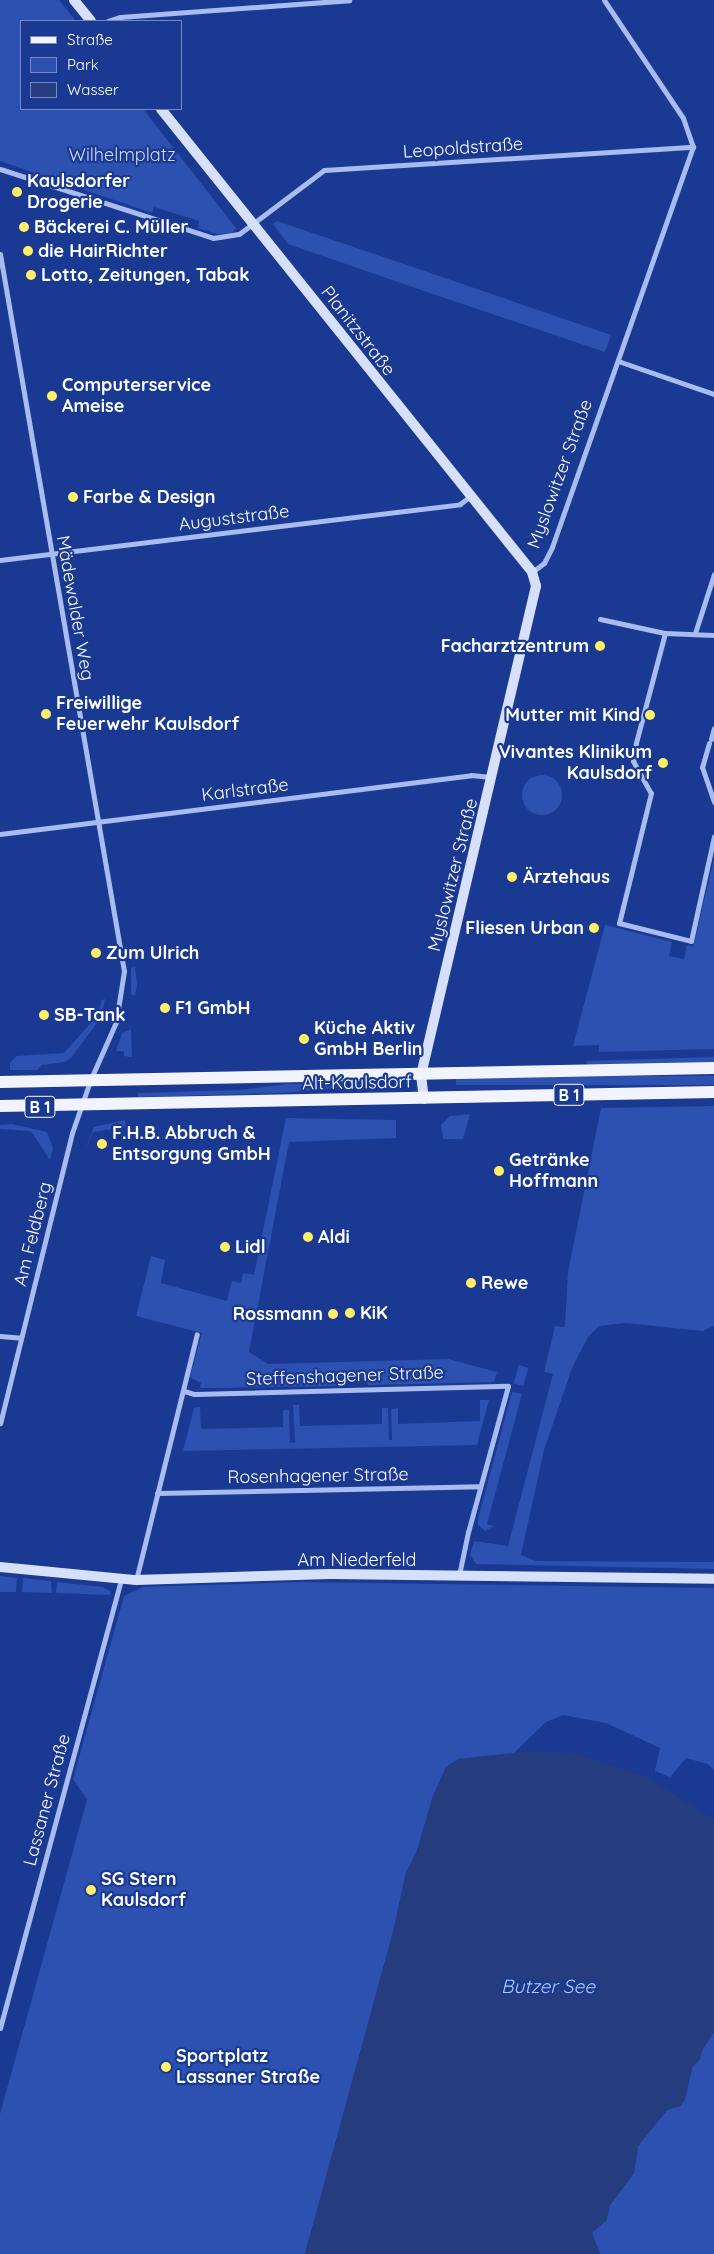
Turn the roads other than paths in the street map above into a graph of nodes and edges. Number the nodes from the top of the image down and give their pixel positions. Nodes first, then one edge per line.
1 (74, 0) edge
2 (349, 0) edge
3 (604, 0) edge
4 (90, 20) edge
5 (111, 20) edge
6 (162, 110) edge
7 (693, 147) junction
8 (0, 169) edge
9 (252, 224) junction
10 (0, 254) edge
11 (618, 361) junction
12 (714, 394) edge
13 (469, 497) junction
14 (51, 554) junction
15 (0, 560) edge
16 (532, 572) junction
17 (714, 574) edge
18 (712, 588) edge
19 (600, 619) dead end
20 (695, 632) junction
21 (666, 633) junction
22 (714, 635) edge
23 (714, 728) edge
24 (492, 778) junction
25 (714, 802) edge
26 (100, 822) junction
27 (0, 834) edge
28 (714, 836) edge
29 (714, 1068) edge
30 (421, 1075) junction
31 (90, 1081) junction
32 (0, 1082) edge
33 (714, 1092) edge
34 (424, 1099) junction
35 (0, 1106) edge
36 (80, 1107) junction
37 (197, 1334) dead end
38 (0, 1336) edge
39 (21, 1338) junction
40 (184, 1391) junction
41 (0, 1424) edge
42 (480, 1486) junction
43 (157, 1493) junction
44 (0, 1566) edge
45 (459, 1576) junction
46 (120, 1579) junction
47 (714, 1579) edge
48 (136, 1580) junction
49 (0, 2028) edge

1 - 4 street
2 - 5 street
3 - 7 street
6 - 9 street, Planitzstraße
7 - 9 street, Leopoldstraße
7 - 11 street, Myslowitzer Straße
8 - 9 street, Leopoldstraße
9 - 13 street, Planitzstraße
10 - 14 street, Mädewalder Weg
11 - 12 street
11 - 16 street, Myslowitzer Straße
13 - 14 street, Auguststraße
13 - 16 street, Planitzstraße
14 - 15 street, Auguststraße
14 - 26 street, Mädewalder Weg
16 - 24 street, Myslowitzer Straße
17 - 18 street
18 - 20 street
19 - 21 street
20 - 21 street
20 - 22 street
21 - 28 street
23 - 25 street
24 - 26 street, Karlstraße
24 - 30 street, Myslowitzer Straße
26 - 27 street, Karlstraße
26 - 31 street, Mädewalder Weg
29 - 30 main road, Alt-Kaulsdorf / B 1
30 - 31 main road, Alt-Kaulsdorf / B 1
30 - 34 street, Myslowitzer Straße
31 - 32 main road, Alt-Kaulsdorf / B 1
31 - 36 street, Am Feldberg
33 - 34 main road, Alt-Kaulsdorf / B 1
34 - 36 main road, Alt-Kaulsdorf / B 1
35 - 36 main road, Alt-Kaulsdorf / B 1
36 - 39 street, Am Feldberg
37 - 40 street
38 - 39 street
39 - 41 street, Am Feldberg
40 - 42 street, Steffenshagener Straße
40 - 43 street
42 - 43 street, Rosenhagener Straße
42 - 45 street
43 - 48 street
44 - 46 street, Am Niederfeld
45 - 47 street, Am Niederfeld
45 - 48 street, Am Niederfeld
46 - 48 street, Am Niederfeld
46 - 49 street, Lassaner Straße

